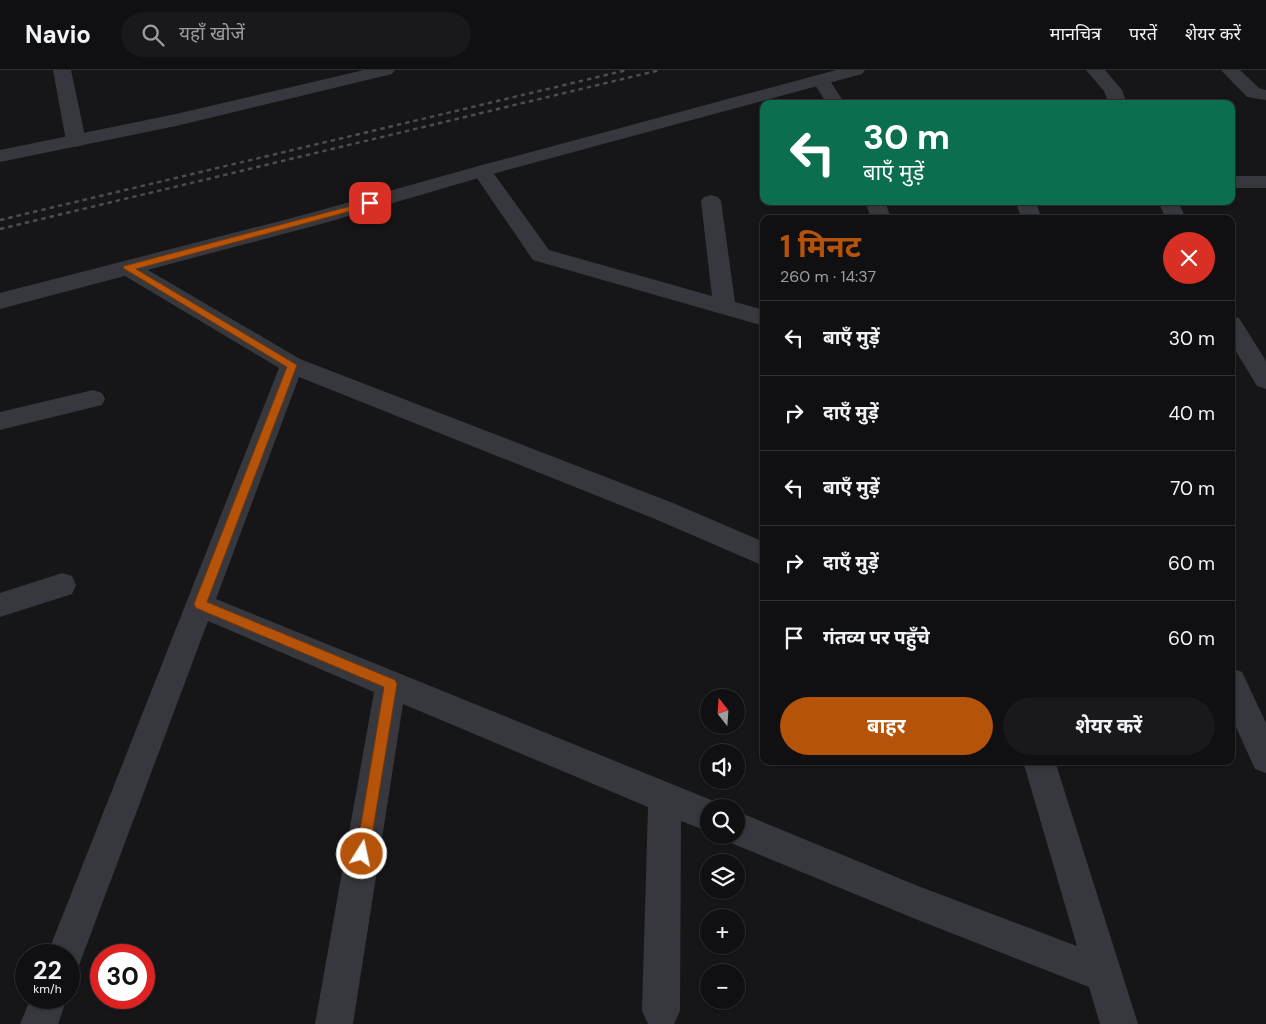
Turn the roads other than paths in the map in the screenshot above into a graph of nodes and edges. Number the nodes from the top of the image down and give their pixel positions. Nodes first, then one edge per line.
1 (62, 70) edge
2 (386, 70) edge
3 (856, 70) edge
4 (1095, 70) edge
5 (1230, 70) edge
6 (822, 80) junction
7 (1266, 95) edge
8 (834, 100) edge
9 (1117, 100) edge
10 (76, 140) junction
11 (0, 156) edge
12 (482, 171) junction
13 (1235, 178) edge
14 (1266, 182) edge
15 (711, 201) dead end
16 (128, 268) junction
17 (0, 301) edge
18 (724, 306) junction
19 (760, 317) edge
20 (1235, 330) edge
21 (292, 365) junction
22 (1266, 380) edge
23 (93, 399) dead end
24 (0, 421) edge
25 (760, 553) edge
26 (62, 585) dead end
27 (200, 604) junction
28 (0, 605) edge
29 (391, 684) junction
30 (1235, 692) edge
31 (1254, 739) edge
32 (1040, 765) edge
33 (665, 798) junction
34 (700, 812) edge
35 (745, 832) edge
36 (69, 944) edge
37 (1103, 974) junction
38 (45, 1009) edge
39 (661, 1011) dead end
40 (39, 1024) edge
41 (334, 1024) edge
42 (1119, 1024) edge

1 - 10 street
2 - 10 street
3 - 6 street
4 - 9 street
5 - 7 street
6 - 8 street
6 - 12 street
10 - 11 street
12 - 16 street
12 - 18 street
13 - 14 street
15 - 18 street
16 - 17 street
16 - 21 street
18 - 19 street
20 - 22 street
21 - 25 street
21 - 27 street
23 - 24 street
26 - 28 street
27 - 29 street
27 - 36 street
29 - 33 street
29 - 41 street
30 - 31 street
32 - 37 street
33 - 34 street
33 - 39 street
35 - 37 street
37 - 42 street
38 - 40 street

